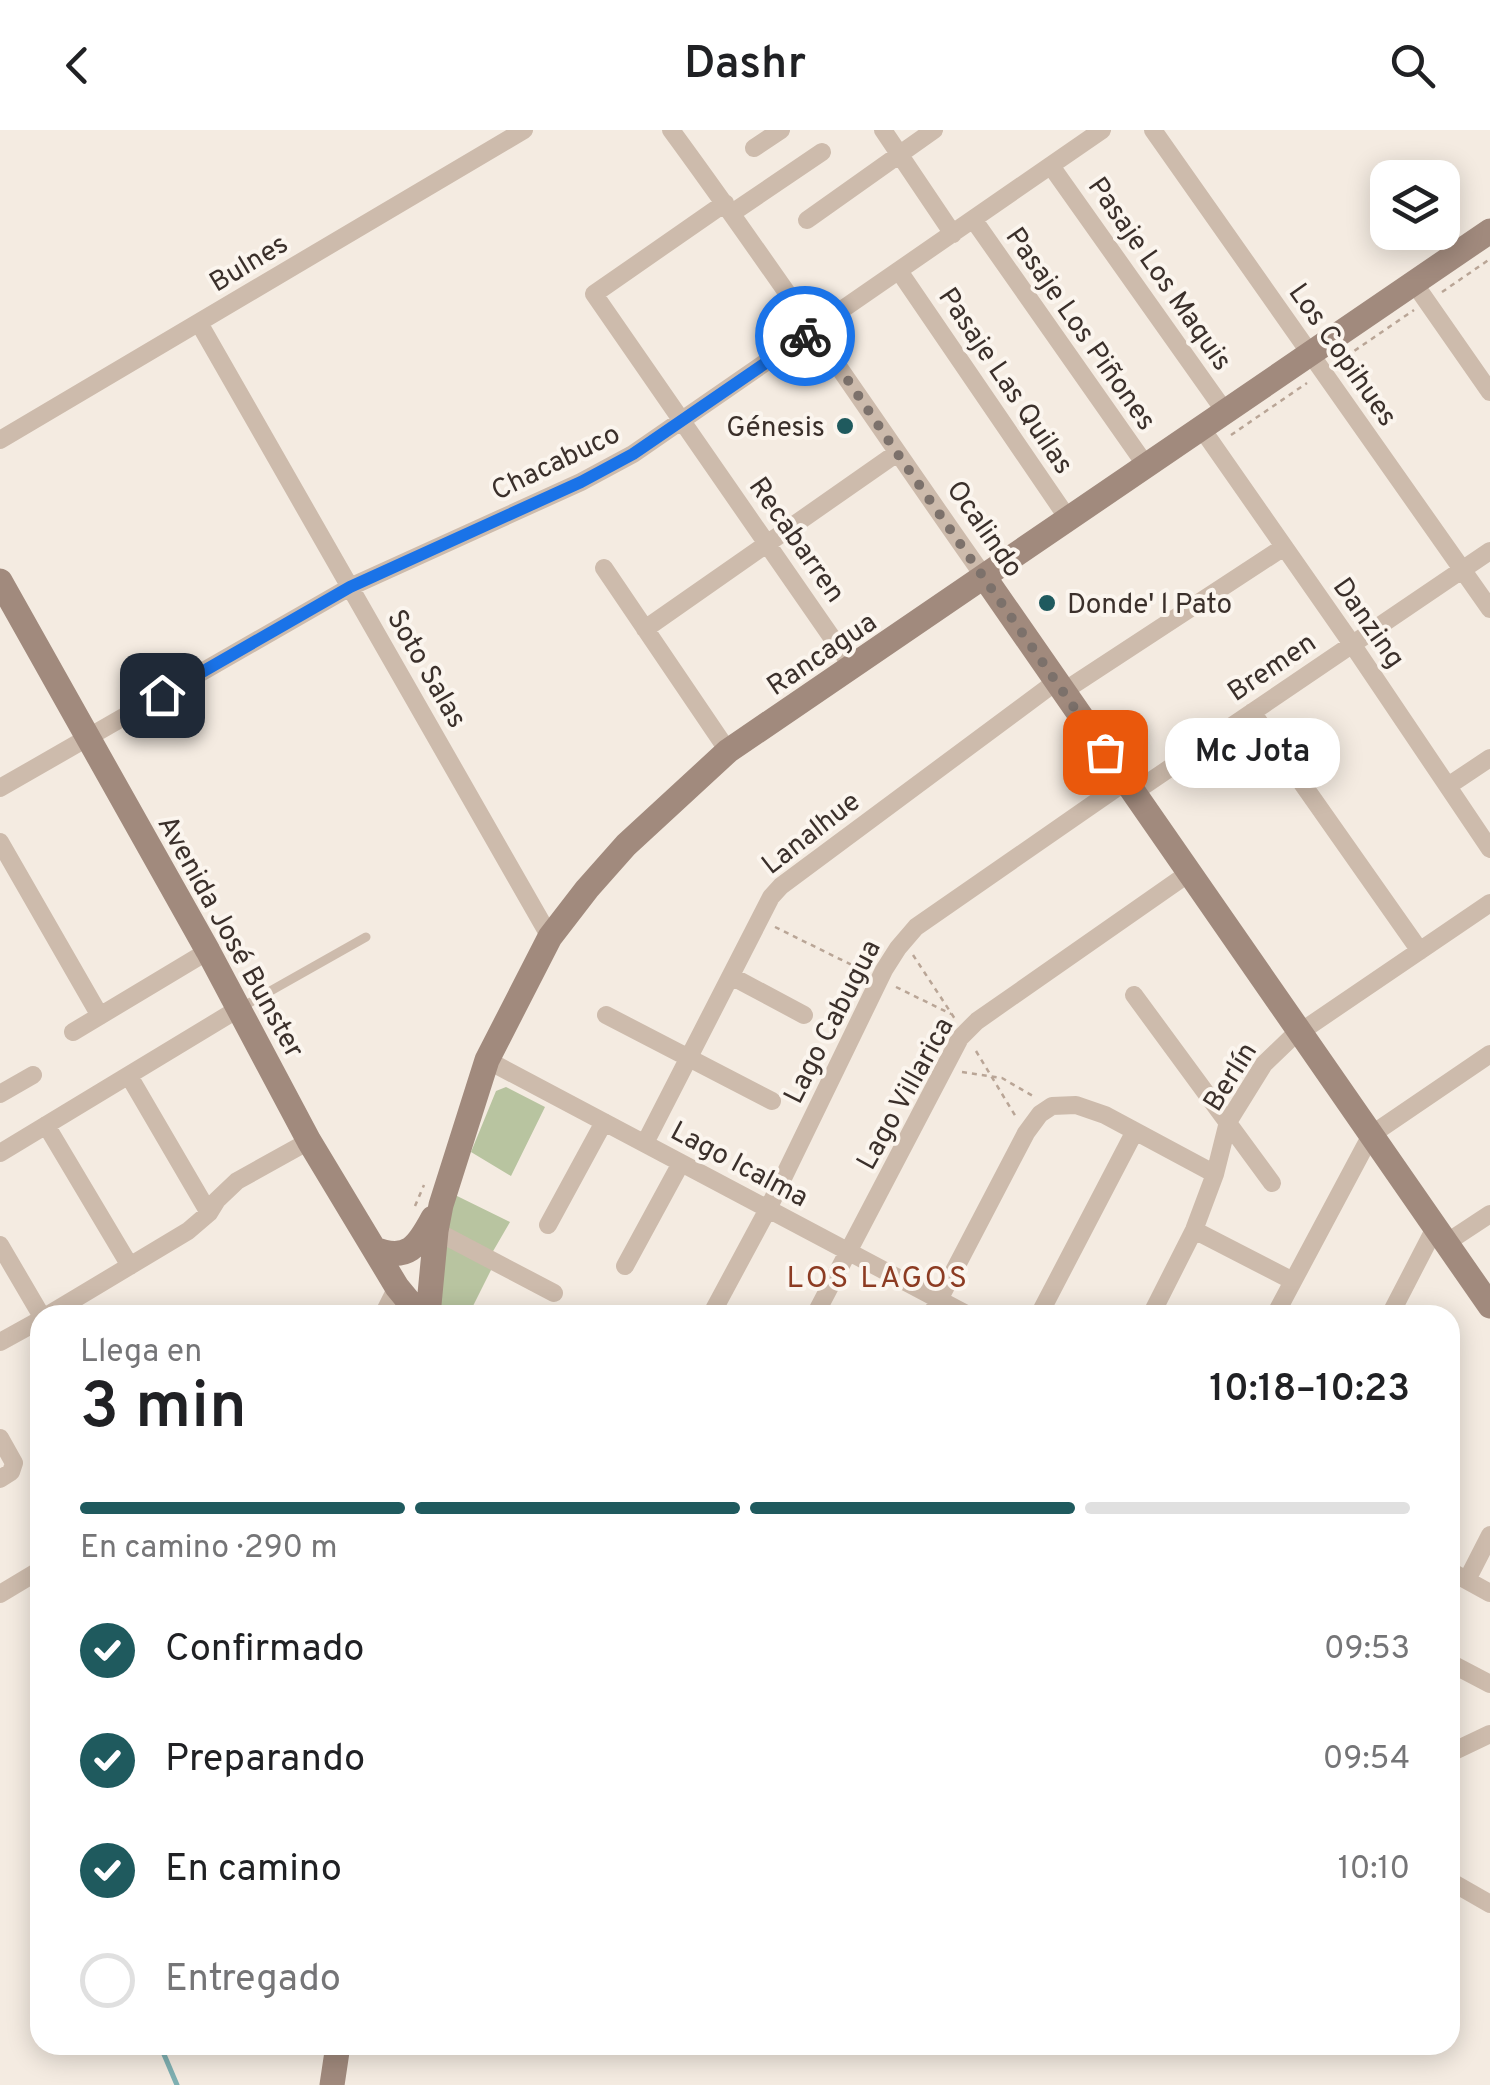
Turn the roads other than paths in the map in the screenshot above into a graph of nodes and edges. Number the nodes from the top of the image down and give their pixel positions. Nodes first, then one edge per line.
1 (524, 130) edge
2 (671, 130) edge
3 (780, 130) edge
4 (882, 130) edge
5 (934, 130) edge
6 (1102, 130) edge
7 (1154, 130) edge
8 (754, 148) dead end
9 (822, 152) dead end
10 (900, 154) junction
11 (1051, 166) junction
12 (728, 208) junction
13 (807, 220) dead end
14 (973, 220) junction
15 (1490, 231) edge
16 (953, 234) junction
17 (899, 271) junction
18 (1421, 292) junction
19 (199, 323) junction
20 (814, 330) junction
21 (1317, 363) junction
22 (1490, 392) edge
23 (1226, 412) junction
24 (682, 419) junction
25 (1208, 438) junction
26 (0, 440) edge
27 (897, 453) junction
28 (1146, 467) junction
29 (1069, 520) junction
30 (766, 543) junction
31 (1284, 547) junction
32 (1490, 550) edge
33 (604, 568) dead end
34 (1462, 570) junction
35 (985, 578) junction
36 (0, 581) edge
37 (350, 587) junction
38 (1490, 610) edge
39 (645, 629) junction
40 (1352, 644) junction
41 (853, 668) junction
42 (1060, 686) junction
43 (1252, 712) junction
44 (88, 738) junction
45 (728, 752) junction
46 (1490, 758) edge
47 (1448, 786) junction
48 (0, 788) edge
49 (1129, 788) junction
50 (0, 842) edge
51 (1490, 849) edge
52 (1189, 873) junction
53 (1490, 903) edge
54 (366, 937) dead end
55 (550, 937) junction
56 (1420, 951) junction
57 (208, 952) junction
58 (731, 976) junction
59 (1134, 995) dead end
60 (238, 1008) junction
61 (606, 1015) dead end
62 (804, 1015) dead end
63 (100, 1016) junction
64 (74, 1032) dead end
65 (1300, 1033) junction
66 (1490, 1054) edge
67 (688, 1058) junction
68 (487, 1060) junction
69 (0, 1071) edge
70 (33, 1074) dead end
71 (129, 1076) junction
72 (5, 1091) edge
73 (772, 1101) dead end
74 (604, 1122) junction
75 (1228, 1122) junction
76 (46, 1125) junction
77 (1135, 1131) junction
78 (1371, 1135) junction
79 (309, 1141) junction
80 (645, 1144) junction
81 (0, 1152) edge
82 (682, 1163) junction
83 (1214, 1174) junction
84 (1272, 1183) dead end
85 (426, 1199) junction
86 (768, 1209) junction
87 (209, 1213) junction
88 (1490, 1214) edge
89 (548, 1225) dead end
90 (1194, 1230) junction
91 (436, 1231) junction
92 (1441, 1236) junction
93 (0, 1245) edge
94 (374, 1249) junction
95 (849, 1252) junction
96 (130, 1266) junction
97 (625, 1266) dead end
98 (1292, 1281) junction
99 (397, 1288) junction
100 (554, 1293) dead end
101 (36, 1305) edge
102 (62, 1305) edge
103 (388, 1305) edge
104 (411, 1305) edge
105 (429, 1305) edge
106 (716, 1305) edge
107 (820, 1305) edge
108 (932, 1305) edge
109 (936, 1305) edge
110 (1043, 1305) edge
111 (1157, 1305) edge
112 (1280, 1305) edge
113 (1396, 1305) edge
114 (1490, 1306) edge
115 (30, 1324) edge
116 (0, 1342) edge
117 (0, 1438) edge
118 (0, 1479) edge
119 (1490, 1536) edge
120 (1460, 1574) edge
121 (30, 1576) edge
122 (1460, 1577) edge
123 (1490, 1592) edge
124 (0, 1594) edge
125 (1460, 1668) edge
126 (1490, 1684) edge
127 (1490, 1734) edge
128 (1460, 1748) edge
129 (1460, 1887) edge
130 (1490, 1904) edge
131 (336, 2055) edge
132 (332, 2085) edge

1 - 19 street, Bulnes
2 - 12 street, Ocalindo
3 - 8 street
4 - 10 street
5 - 10 street
6 - 11 street, Chacabuco
7 - 21 street, Los Copihues
9 - 12 street
10 - 13 street
10 - 16 street
11 - 14 street, Chacabuco
11 - 23 street, Pasaje Los Maquis
12 - 20 street, Ocalindo
12 - 24 street, Recabarren
14 - 16 street, Chacabuco
14 - 28 street, Pasaje Los Piñones
15 - 18 main road, Rancagua
16 - 17 street, Chacabuco
17 - 20 street, Chacabuco
17 - 29 street, Pasaje Las Quilas
18 - 21 main road, Rancagua
18 - 22 street
19 - 26 street, Bulnes
19 - 37 street, Soto Salas
20 - 24 street, Chacabuco
20 - 27 street, Ocalindo
21 - 23 main road, Rancagua
21 - 34 street, Los Copihues
23 - 25 main road, Rancagua
24 - 30 street, Recabarren
24 - 37 street, Chacabuco
25 - 28 main road, Rancagua
25 - 31 street, Danzing
27 - 30 street
27 - 35 street, Ocalindo
28 - 29 main road, Rancagua
29 - 35 main road, Rancagua
30 - 39 street
30 - 41 street, Recabarren
31 - 40 street, Danzing
31 - 42 street, Lanalhue
32 - 34 street, Bremen
33 - 39 street
34 - 38 street, Los Copihues
34 - 40 street, Bremen
35 - 41 main road, Rancagua
35 - 42 main road, Ocalindo
36 - 44 main road, Avenida José Bunster
37 - 44 street, Chacabuco
37 - 55 street, Soto Salas
39 - 45 street
40 - 43 street, Bremen
40 - 47 street, Danzing
41 - 45 main road, Rancagua
42 - 49 main road, Ocalindo
42 - 58 street, Lanalhue
43 - 49 street, Bremen
43 - 56 street
44 - 48 street, Chacabuco
44 - 57 main road, Avenida José Bunster
45 - 55 main road, Rancagua
46 - 47 street
47 - 51 street, Danzing
49 - 52 main road, Ocalindo
49 - 86 street, Lago Cabugua
50 - 63 street
52 - 65 main road, Ocalindo
52 - 95 street, Lago Villarica
53 - 56 street, Berlín
54 - 60 lane
55 - 68 main road, Rancagua
56 - 65 street, Berlín
57 - 60 main road, Avenida José Bunster
57 - 63 street
58 - 62 street
58 - 67 street, Lanalhue
59 - 75 street
60 - 71 street
60 - 79 main road, Avenida José Bunster
61 - 67 street
63 - 64 street
65 - 75 street, Berlín
65 - 78 main road, Ocalindo
66 - 78 street
67 - 73 street
67 - 80 street, Lanalhue
68 - 74 street, Lago Icalma
68 - 85 main road, Rancagua
69 - 72 street
70 - 72 street
71 - 76 street
71 - 87 street
74 - 80 street, Lago Icalma
74 - 89 street
75 - 83 street, Berlín
75 - 84 street
76 - 81 street
76 - 96 street
77 - 83 street
77 - 109 street
77 - 110 street
78 - 92 main road, Ocalindo
78 - 98 street
79 - 87 street
79 - 94 main road, Avenida José Bunster
80 - 82 street, Lago Icalma
82 - 86 street, Lago Icalma
82 - 97 street
83 - 90 street, Berlín
85 - 91 main road, Rancagua
85 - 94 main road
86 - 95 street, Lago Icalma
86 - 106 street, Lago Cabugua
87 - 96 street
88 - 92 street
90 - 98 street
90 - 111 street, Berlín
91 - 100 street
91 - 105 main road, Rancagua
92 - 113 street
92 - 114 main road, Ocalindo
93 - 101 street
94 - 99 main road, Avenida José Bunster
95 - 107 street, Lago Villarica
95 - 108 street, Lago Icalma
96 - 102 street
98 - 112 street
99 - 103 street
99 - 104 main road, Avenida José Bunster
115 - 116 street
117 - 118 street
119 - 120 street
121 - 124 street
122 - 123 street
125 - 126 street
127 - 128 street
129 - 130 street
131 - 132 main road

